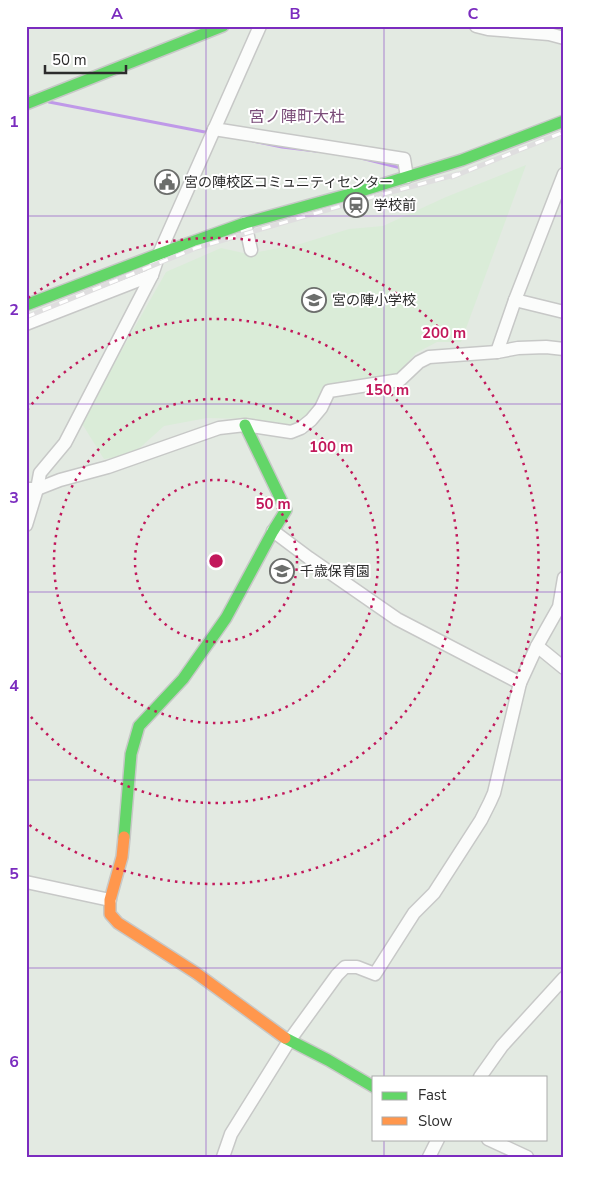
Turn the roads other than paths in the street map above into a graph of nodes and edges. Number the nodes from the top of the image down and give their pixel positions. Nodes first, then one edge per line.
1 (223, 26) edge
2 (260, 26) edge
3 (476, 26) edge
4 (564, 38) edge
5 (26, 104) edge
6 (564, 121) edge
7 (214, 128) junction
8 (564, 174) edge
9 (407, 177) junction
10 (244, 223) junction
11 (251, 250) dead end
12 (159, 254) junction
13 (152, 275) junction
14 (515, 300) junction
15 (26, 306) edge
16 (564, 312) edge
17 (26, 324) edge
18 (564, 349) edge
19 (496, 352) junction
20 (245, 425) junction
21 (32, 489) edge
22 (26, 525) edge
23 (274, 531) junction
24 (564, 578) edge
25 (537, 646) junction
26 (564, 668) edge
27 (520, 683) junction
28 (26, 882) edge
29 (110, 900) junction
30 (564, 978) edge
31 (290, 1041) junction
32 (481, 1076) edge
33 (372, 1086) edge
34 (438, 1140) edge
35 (490, 1140) edge
36 (223, 1157) edge
37 (429, 1157) edge
38 (527, 1157) edge

1 - 5 street
2 - 7 street
3 - 4 street
6 - 9 street
7 - 9 street
7 - 12 street
8 - 14 street
9 - 10 street
10 - 11 street
10 - 12 street
12 - 13 street
12 - 15 street
13 - 17 street
13 - 21 street
14 - 16 street
14 - 19 street
18 - 19 street
19 - 20 street
20 - 21 street
20 - 23 street
21 - 22 street
23 - 27 street
23 - 29 street
24 - 25 street
25 - 26 street
25 - 27 street
27 - 31 street
28 - 29 street
29 - 31 street
30 - 32 street
31 - 33 street
31 - 36 street
34 - 37 street
35 - 38 street

